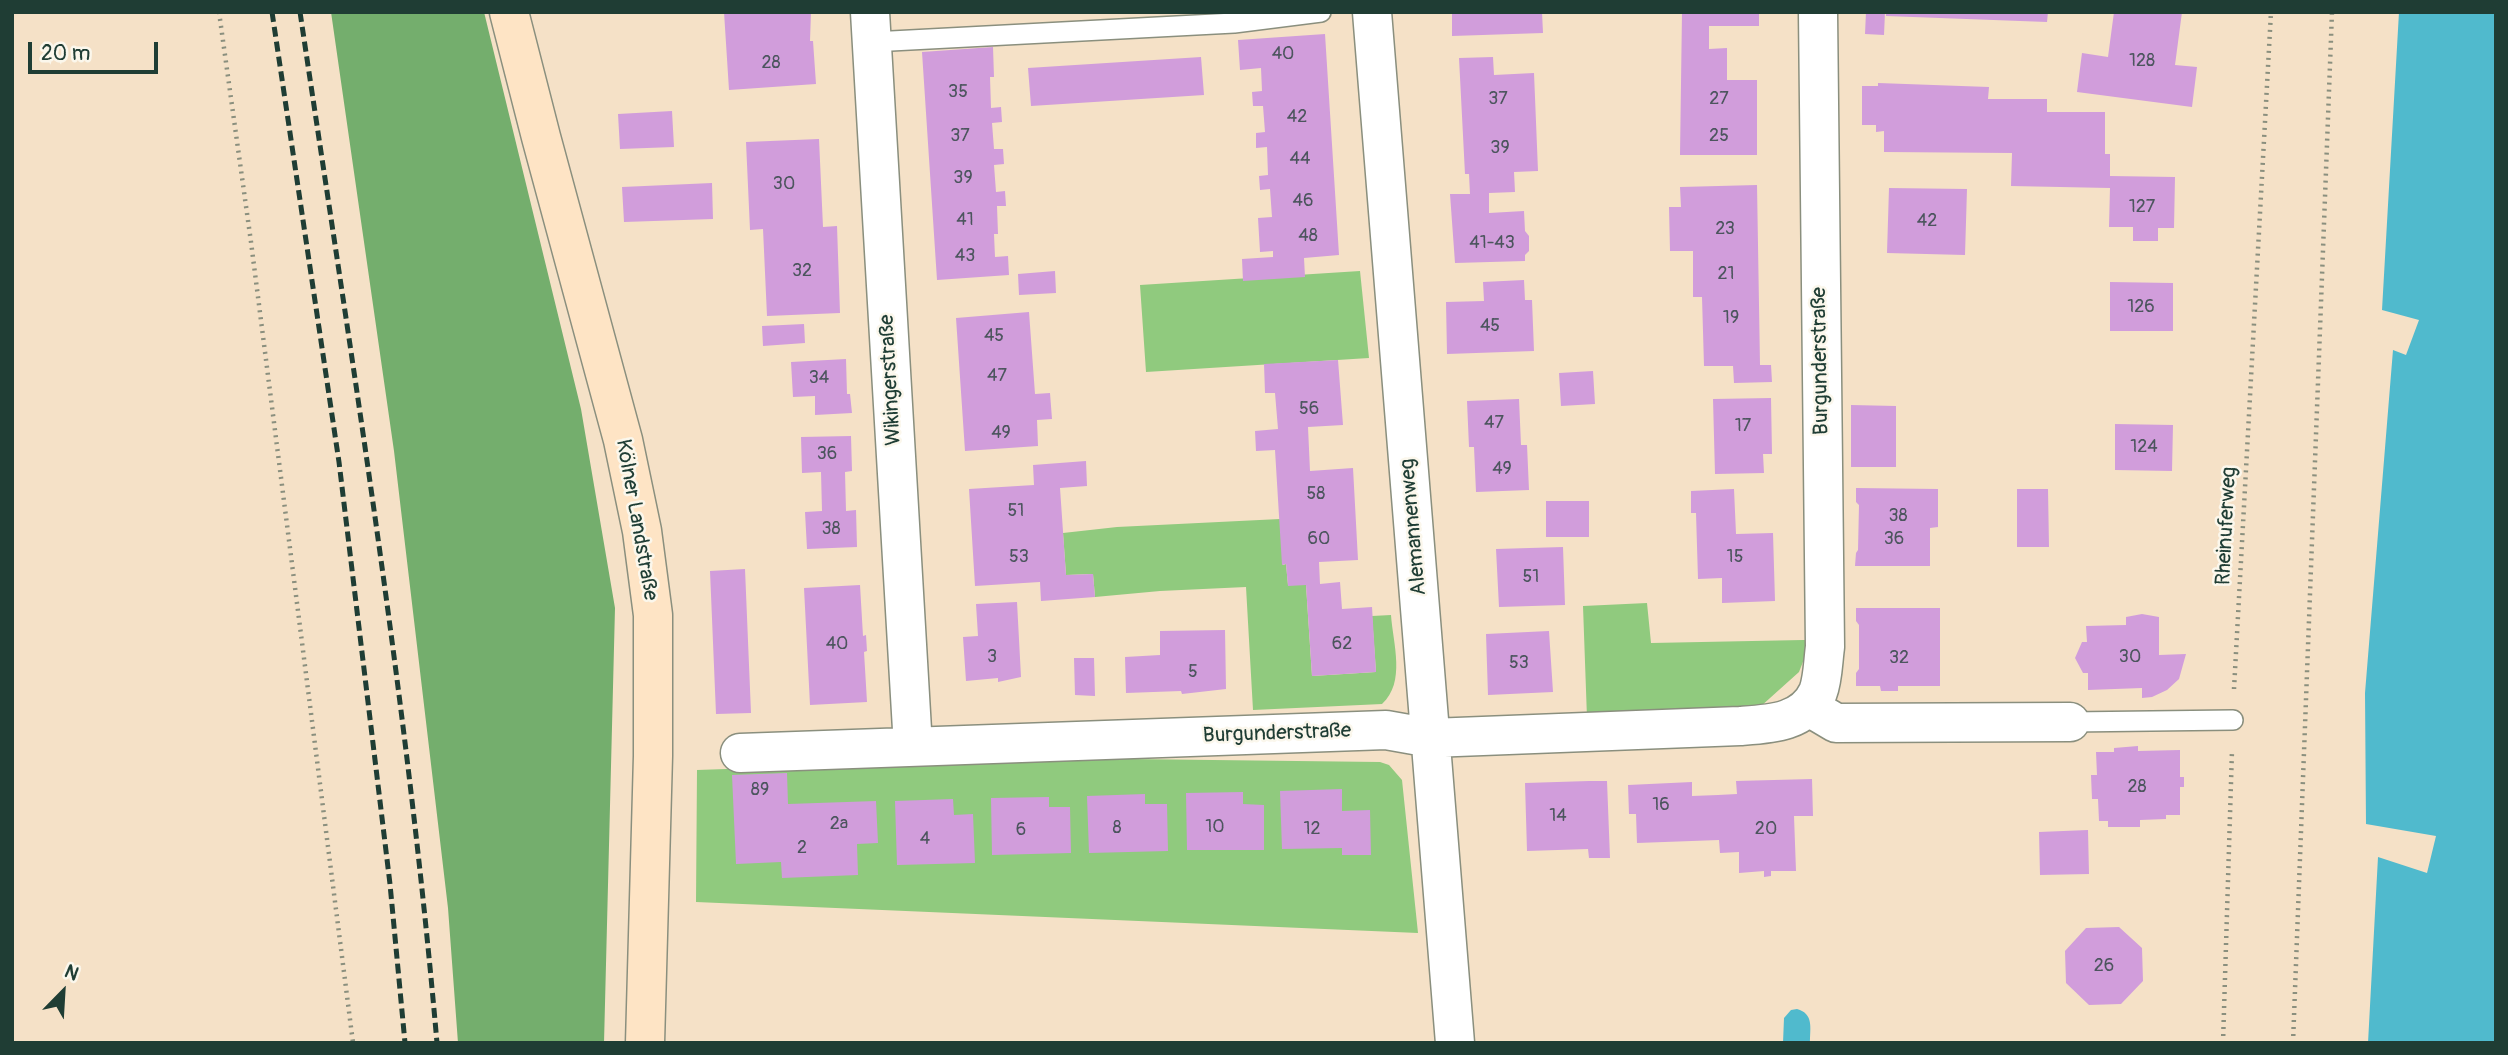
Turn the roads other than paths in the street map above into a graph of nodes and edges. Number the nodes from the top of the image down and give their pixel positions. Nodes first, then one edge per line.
1 (509, 12) edge
2 (1321, 12) edge
3 (1372, 12) edge
4 (1818, 12) edge
5 (871, 27) edge
6 (1809, 707) junction
7 (2233, 720) road end
8 (2070, 722) joint
9 (1431, 738) junction
10 (913, 747) junction
11 (740, 753) dead end
12 (645, 1043) edge
13 (1455, 1043) edge

1 - 12 main road, Kölner Landstraße
2 - 5 lane
3 - 9 street, Alemannenweg
4 - 6 street, Burgunderstraße
5 - 10 street, Wikingerstraße
6 - 8 street
6 - 9 street, Burgunderstraße
7 - 8 lane
9 - 10 street, Burgunderstraße
9 - 13 street, Alemannenweg
10 - 11 street, Burgunderstraße

